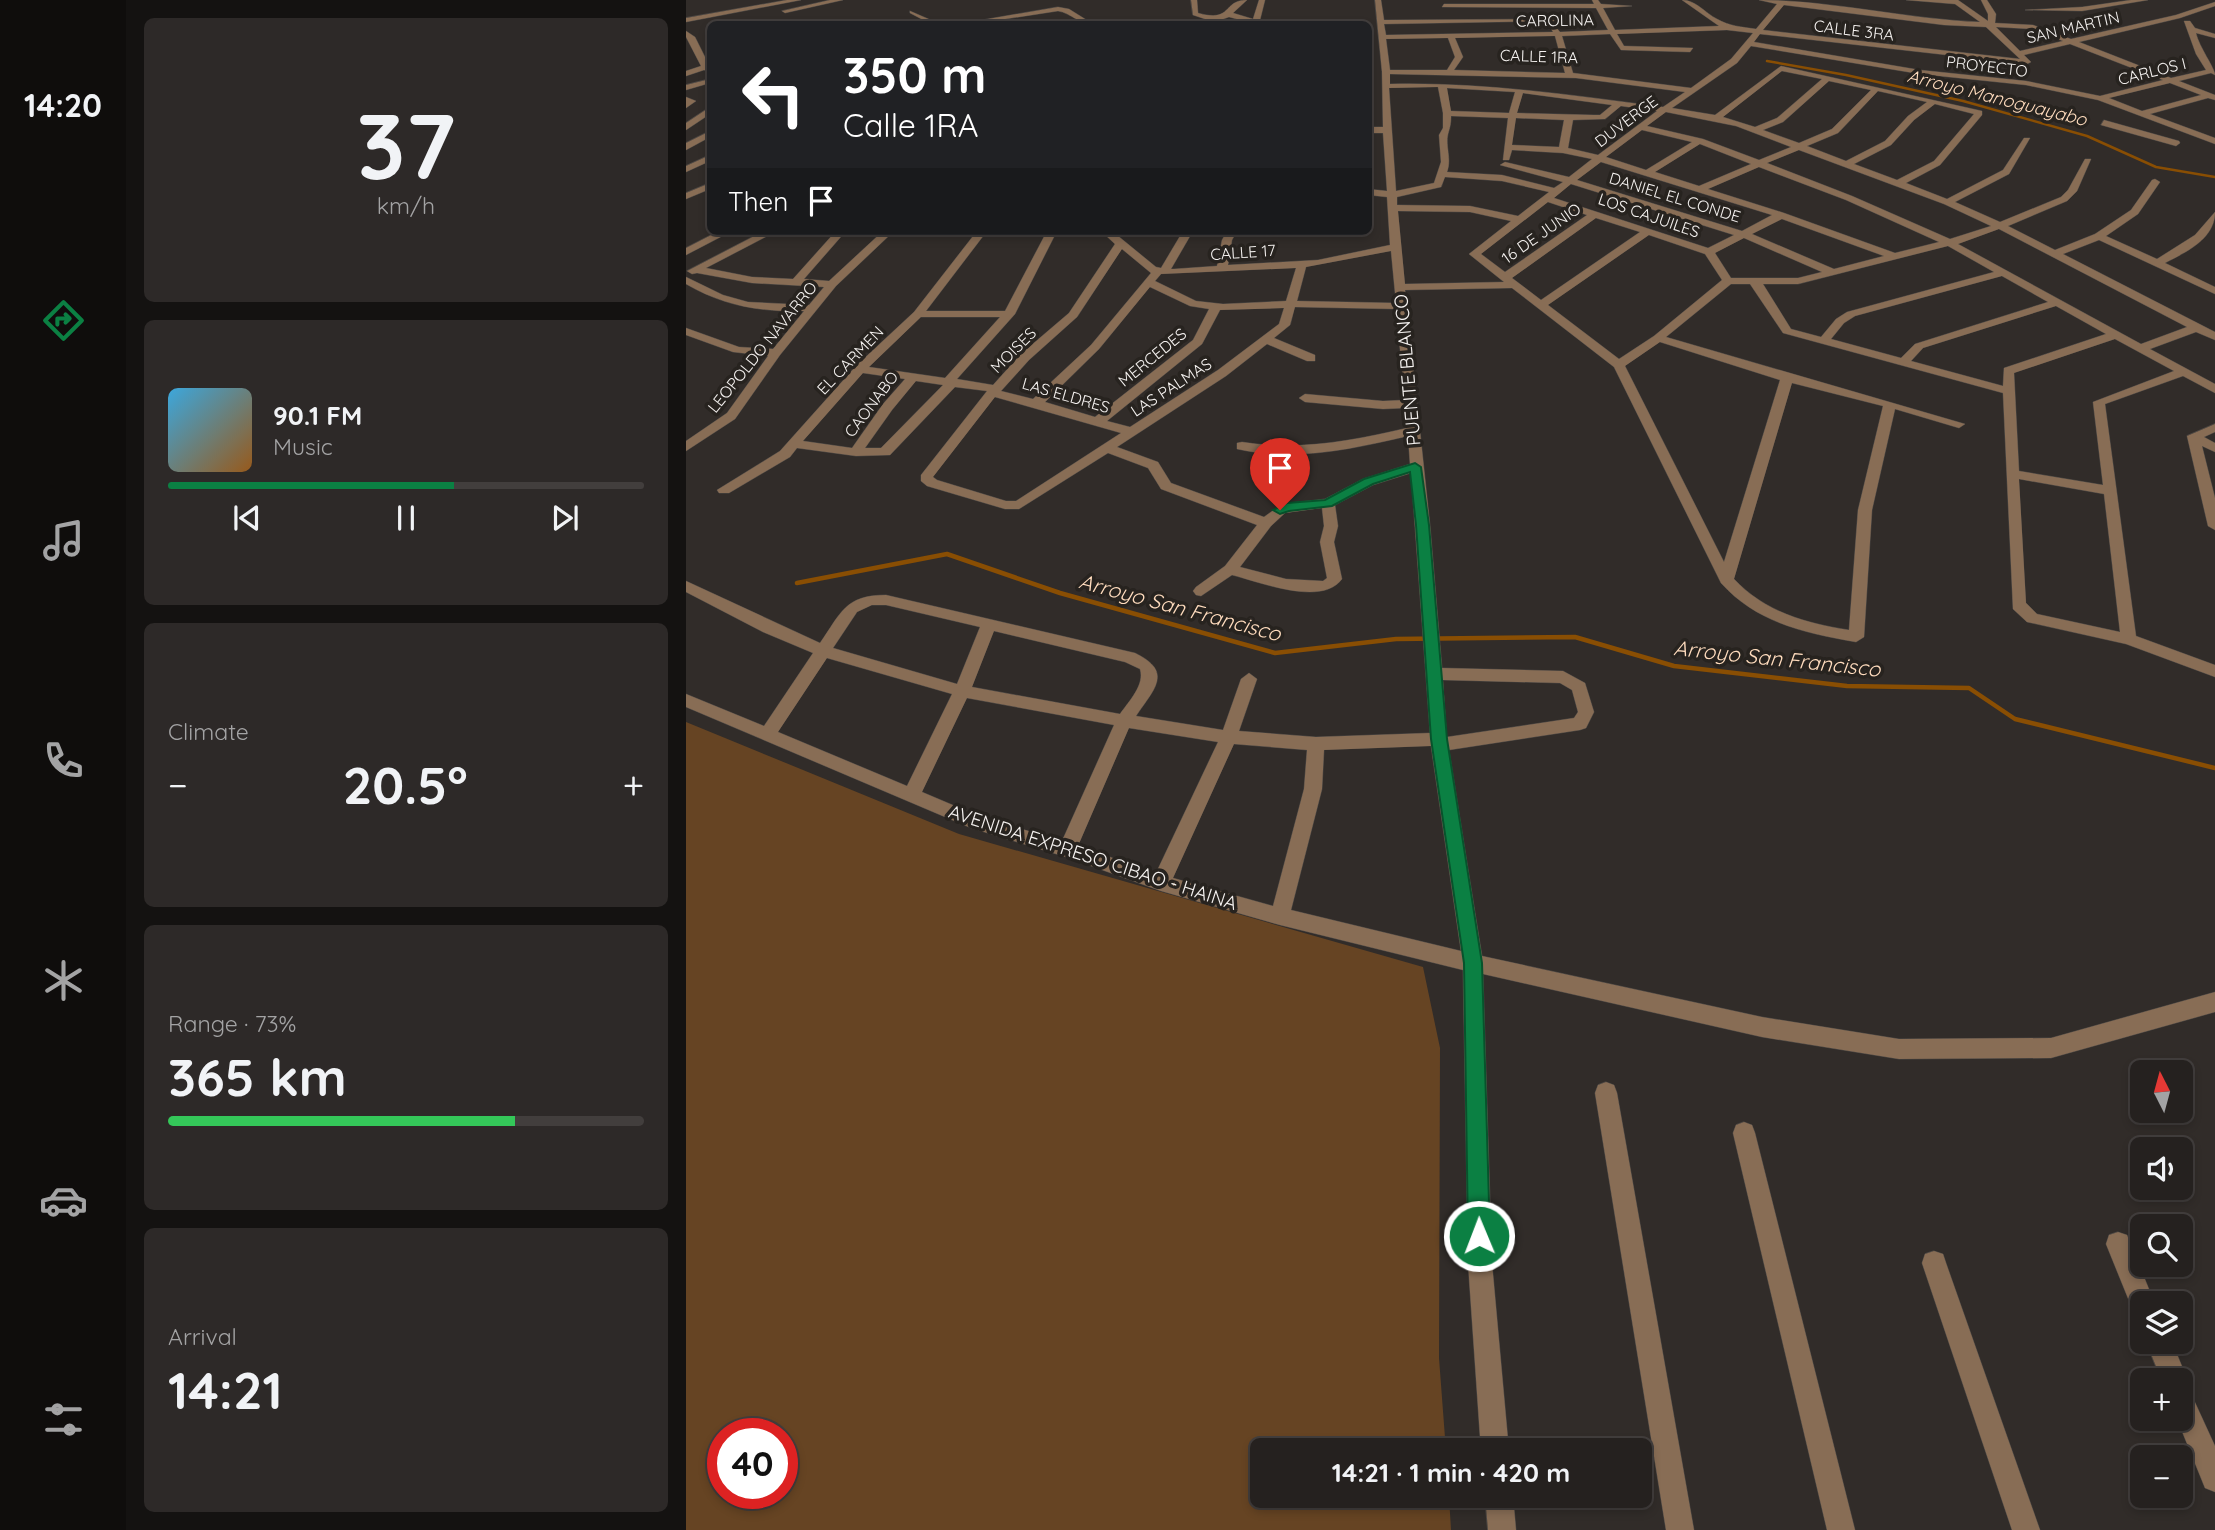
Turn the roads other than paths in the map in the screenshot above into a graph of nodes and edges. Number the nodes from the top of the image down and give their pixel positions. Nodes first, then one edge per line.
1 (750, 0) edge
2 (798, 0) edge
3 (841, 0) edge
4 (1195, 0) edge
5 (1244, 0) edge
6 (1262, 0) edge
7 (1378, 0) edge
8 (1685, 0) edge
9 (1762, 0) edge
10 (1912, 0) edge
11 (1984, 0) edge
12 (2028, 0) edge
13 (2145, 0) edge
14 (2193, 0) edge
15 (1783, 1) edge
16 (1956, 1) edge
17 (1443, 3) edge
18 (1543, 3) edge
19 (1597, 3) edge
20 (1627, 3) edge
21 (2215, 4) edge
22 (761, 8) junction
23 (2028, 10) junction
24 (912, 12) dead end
25 (1229, 14) junction
26 (1894, 17) junction
27 (2178, 17) junction
28 (686, 20) edge
29 (1215, 20) joint
30 (930, 21) edge
31 (982, 21) edge
32 (1084, 21) edge
33 (1253, 21) edge
34 (1256, 21) edge
35 (1551, 21) junction
36 (1444, 22) junction
37 (1636, 24) junction
38 (1953, 24) junction
39 (1378, 27) edge
40 (1890, 27) dead end
41 (1991, 27) junction
42 (2033, 27) junction
43 (1729, 28) junction
44 (2192, 30) junction
45 (1652, 32) junction
46 (1757, 32) junction
47 (1947, 32) dead end
48 (1611, 33) junction
49 (1558, 34) junction
50 (688, 36) edge
51 (1451, 36) junction
52 (2215, 36) edge
53 (1840, 37) junction
54 (1884, 37) dead end
55 (1943, 41) dead end
56 (1749, 43) junction
57 (2073, 43) junction
58 (1879, 47) junction
59 (1663, 50) junction
60 (1690, 50) dead end
61 (1906, 50) junction
62 (1937, 53) junction
63 (2018, 54) junction
64 (1833, 55) junction
65 (2027, 62) junction
66 (707, 66) edge
67 (1901, 68) junction
68 (1386, 72) junction
69 (1449, 72) junction
70 (2213, 72) edge
71 (686, 74) edge
72 (1569, 74) junction
73 (1829, 77) junction
74 (707, 82) edge
75 (2169, 82) junction
76 (2026, 83) junction
77 (1442, 85) junction
78 (686, 88) edge
79 (1383, 88) junction
80 (1877, 88) junction
81 (1520, 90) junction
82 (1690, 90) junction
83 (2213, 96) edge
84 (2100, 98) junction
85 (686, 99) edge
86 (1934, 101) junction
87 (1619, 104) junction
88 (686, 106) edge
89 (1664, 110) junction
90 (707, 112) edge
91 (1447, 113) junction
92 (2143, 113) junction
93 (1512, 116) junction
94 (1569, 117) junction
95 (1717, 118) junction
96 (2104, 123) dead end
97 (686, 127) edge
98 (1640, 127) junction
99 (1372, 130) edge
100 (1388, 130) junction
101 (1756, 130) junction
102 (2215, 131) edge
103 (2202, 135) junction
104 (707, 136) edge
105 (2027, 140) dead end
106 (1700, 141) junction
107 (2215, 141) edge
108 (2176, 143) junction
109 (1797, 146) junction
110 (686, 147) edge
111 (1507, 147) junction
112 (2152, 149) dead end
113 (1563, 150) junction
114 (1599, 158) junction
115 (707, 159) edge
116 (2088, 161) dead end
117 (1758, 164) junction
118 (1505, 165) junction
119 (1846, 165) junction
120 (686, 169) edge
121 (1648, 173) junction
122 (1442, 174) junction
123 (1502, 178) junction
124 (1568, 181) junction
125 (2155, 181) dead end
126 (1898, 184) junction
127 (707, 187) edge
128 (1700, 189) junction
129 (1372, 191) edge
130 (1393, 194) junction
131 (1550, 195) junction
132 (686, 197) edge
133 (1947, 202) junction
134 (1395, 208) junction
135 (1596, 213) junction
136 (1780, 215) junction
137 (2215, 215) edge
138 (1518, 219) junction
139 (2000, 226) junction
140 (1647, 232) junction
141 (719, 235) edge
142 (764, 235) edge
143 (837, 235) edge
144 (885, 235) edge
145 (979, 235) edge
146 (1050, 235) edge
147 (1110, 235) edge
148 (1185, 235) edge
149 (1230, 235) edge
150 (1745, 235) junction
151 (2099, 236) junction
152 (1949, 243) junction
153 (1120, 244) junction
154 (1396, 247) junction
155 (686, 251) edge
156 (1709, 252) junction
157 (2054, 254) junction
158 (1893, 256) junction
159 (2158, 263) junction
160 (1302, 264) junction
161 (1222, 269) junction
162 (1161, 271) junction
163 (691, 272) edge
164 (1832, 272) junction
165 (2006, 272) junction
166 (686, 280) edge
167 (1752, 280) junction
168 (1508, 281) junction
169 (1728, 281) junction
170 (1149, 282) junction
171 (795, 283) junction
172 (832, 284) junction
173 (1399, 287) junction
174 (2215, 291) edge
175 (2058, 302) junction
176 (1291, 304) junction
177 (1541, 305) junction
178 (1216, 306) junction
179 (1401, 306) junction
180 (814, 308) junction
181 (919, 314) junction
182 (1009, 314) junction
183 (2196, 328) junction
184 (686, 331) edge
185 (2115, 335) junction
186 (2215, 337) edge
187 (1658, 338) junction
188 (1266, 339) junction
189 (1823, 342) junction
190 (2141, 348) junction
191 (776, 353) junction
192 (1311, 358) dead end
193 (1902, 364) junction
194 (1619, 365) junction
195 (860, 369) junction
196 (2184, 372) junction
197 (914, 376) junction
198 (1787, 378) junction
199 (951, 381) junction
200 (2215, 389) edge
201 (994, 391) junction
202 (2008, 391) junction
203 (1305, 398) dead end
204 (1036, 403) junction
205 (1410, 404) junction
206 (1890, 404) junction
207 (1097, 422) junction
208 (1959, 424) dead end
209 (2215, 428) edge
210 (1412, 431) junction
211 (1131, 432) junction
212 (2193, 436) junction
213 (794, 444) junction
214 (1242, 446) dead end
215 (686, 447) edge
216 (1107, 447) junction
217 (2215, 448) edge
218 (856, 452) junction
219 (1415, 467) junction
220 (2012, 474) junction
221 (724, 490) dead end
222 (2112, 491) junction
223 (1328, 503) junction
224 (1019, 505) joint
225 (2214, 517) edge
226 (1266, 523) junction
227 (1230, 569) junction
228 (1726, 580) junction
229 (686, 586) edge
230 (1201, 591) dead end
231 (989, 624) junction
232 (2129, 639) junction
233 (824, 650) junction
234 (2215, 671) edge
235 (1434, 674) junction
236 (1249, 679) dead end
237 (962, 691) junction
238 (686, 700) edge
239 (1125, 721) junction
240 (768, 733) junction
241 (1229, 737) junction
242 (1439, 742) junction
243 (1316, 744) junction
244 (912, 795) junction
245 (1067, 850) junction
246 (1161, 883) junction
247 (1280, 916) junction
248 (1473, 963) junction
249 (2215, 1002) edge
250 (1606, 1093) dead end
251 (1744, 1133) dead end
252 (2118, 1244) dead end
253 (1934, 1263) dead end
254 (2138, 1291) edge
255 (2193, 1426) edge
256 (1494, 1438) edge
257 (2215, 1478) edge
258 (1500, 1508) edge
259 (1502, 1530) edge
260 (1680, 1530) edge
261 (1841, 1530) edge
262 (2026, 1530) edge

1 - 22 street
2 - 22 street
3 - 22 street
4 - 29 street
5 - 25 street
6 - 34 street
7 - 39 street, PUENTE BLANCO
8 - 43 street, CALLE 3RA
9 - 15 street
10 - 16 street
11 - 41 street
12 - 23 street
13 - 23 street
14 - 21 street
15 - 26 street
15 - 46 street, DUVERGE
16 - 41 street
17 - 18 street
17 - 36 street
18 - 19 street
18 - 35 street
19 - 20 street
19 - 48 street
20 - 37 street
21 - 27 street, SAN MARTIN
22 - 28 street
23 - 42 street
24 - 30 street
25 - 29 street
25 - 33 street
26 - 38 street
26 - 40 street
27 - 44 street
27 - 57 street, SAN MARTIN
31 - 32 street
35 - 36 street
35 - 49 street
36 - 39 street
37 - 45 street, CAROLINA
37 - 48 street, CAROLINA
38 - 41 street
38 - 47 street
39 - 51 street, CAROLINA
39 - 68 street, PUENTE BLANCO
41 - 42 street
41 - 63 street
42 - 57 street
43 - 45 street, CAROLINA
43 - 46 street, CALLE 3RA
44 - 52 street
44 - 70 street
45 - 59 street
46 - 53 street, CALLE 3RA
46 - 56 street, DUVERGE
48 - 49 street, CAROLINA
48 - 59 street
49 - 51 street, CAROLINA
49 - 72 street
50 - 66 street
51 - 69 street
53 - 58 street, CALLE 3RA
53 - 64 street
54 - 58 street
55 - 62 street
56 - 64 street, PROYECTO
56 - 82 street, DUVERGE
57 - 63 street, SAN MARTIN
57 - 75 street
58 - 61 street, CALLE 3RA
59 - 60 street
61 - 62 street, CALLE 3RA
61 - 67 street
62 - 65 street, CALLE 3RA
63 - 65 street
64 - 67 street, PROYECTO
65 - 76 street
66 - 71 street
67 - 76 street, PROYECTO
68 - 69 street, CALLE 1RA
68 - 79 street, PUENTE BLANCO
69 - 72 street, CALLE 1RA
70 - 75 street, CARLOS I
72 - 82 street, CALLE 1RA
73 - 80 street
73 - 95 street
73 - 101 street
74 - 78 street
75 - 83 street
75 - 84 street, CARLOS I
76 - 84 street, PROYECTO
77 - 79 street
77 - 81 street
77 - 91 street
79 - 100 street, PUENTE BLANCO
80 - 86 street
80 - 109 street
81 - 87 street
81 - 93 street
82 - 89 street, DUVERGE
83 - 92 street
84 - 92 street, PROYECTO
85 - 88 street
86 - 119 street
86 - 126 street
87 - 89 street
87 - 94 street
89 - 95 street
89 - 98 street, DUVERGE
90 - 97 street
91 - 93 street
91 - 122 street
92 - 103 street, PROYECTO
93 - 94 street
93 - 111 street
94 - 113 street
95 - 101 street
96 - 108 street
98 - 106 street
98 - 114 street, DUVERGE
99 - 100 street
100 - 130 street, PUENTE BLANCO
101 - 109 street
102 - 103 street
103 - 107 street, PROYECTO
103 - 108 street
104 - 110 street
105 - 133 street
106 - 117 street
106 - 121 street
108 - 112 street
109 - 117 street
109 - 119 street
111 - 113 street, DANIEL EL CONDE
111 - 118 street
113 - 114 street, DANIEL EL CONDE
114 - 121 street, DANIEL EL CONDE
114 - 124 street, DUVERGE
115 - 120 street
116 - 139 street
117 - 128 street
117 - 152 street
118 - 123 street
118 - 124 street, DANIEL EL CONDE
119 - 126 street
121 - 128 street, DANIEL EL CONDE
122 - 123 street, LOS CAJUILES
122 - 130 street
123 - 131 street, LOS CAJUILES
124 - 131 street, DUVERGE
124 - 150 street, DANIEL EL CONDE
125 - 151 street
126 - 133 street
127 - 132 street
128 - 136 street, DANIEL EL CONDE
129 - 130 street
130 - 134 street, PUENTE BLANCO
131 - 135 street, LOS CAJUILES
131 - 138 street, DUVERGE
133 - 139 street
134 - 138 street
134 - 154 street, PUENTE BLANCO
135 - 140 street, LOS CAJUILES
135 - 168 street, 16 DE JUNIO
136 - 150 street
136 - 158 street, DANIEL EL CONDE
137 - 159 street
138 - 168 street, DUVERGE
139 - 152 street
139 - 157 street
140 - 156 street, LOS CAJUILES
140 - 177 street
141 - 155 street
142 - 163 street
143 - 171 street
144 - 172 street, LEOPOLDO NAVARRO
145 - 181 street, EL CARMEN
146 - 182 street
147 - 153 street
148 - 162 street
149 - 161 street
150 - 156 street
150 - 164 street, DANIEL EL CONDE
151 - 157 street
151 - 159 street
152 - 158 street
152 - 165 street
153 - 162 street
153 - 201 street, MOISES
154 - 160 street, CALLE 17
154 - 173 street, PUENTE BLANCO
156 - 169 street, LOS CAJUILES
157 - 183 street
158 - 164 street
159 - 174 street
160 - 161 street, CALLE 17
160 - 176 street, LAS PALMAS
161 - 162 street, CALLE 17
162 - 170 street
163 - 171 street
164 - 167 street
165 - 175 street
165 - 189 street
166 - 180 street
167 - 169 street
167 - 189 street
168 - 173 street
168 - 177 street
169 - 187 street
170 - 178 street
170 - 204 street
171 - 172 street
172 - 180 street, LEOPOLDO NAVARRO
173 - 179 street, PUENTE BLANCO
175 - 185 street
175 - 193 street
176 - 178 street
176 - 179 street
176 - 188 street, LAS PALMAS
177 - 194 street
178 - 207 street, MERCEDES
179 - 205 street, PUENTE BLANCO
180 - 191 street, LEOPOLDO NAVARRO
181 - 182 street
181 - 195 street, EL CARMEN
182 - 199 street
183 - 186 street
183 - 190 street
184 - 191 street
185 - 190 street
185 - 202 street
187 - 194 street
187 - 198 street
188 - 192 street
188 - 211 street, LAS PALMAS
189 - 193 street
190 - 196 street
191 - 215 street, LEOPOLDO NAVARRO
193 - 202 street
194 - 228 street
195 - 197 street, LAS ELDRES
195 - 213 street, EL CARMEN
196 - 200 street
196 - 222 street
197 - 199 street, LAS ELDRES
197 - 218 street, CAONABO
198 - 206 street
198 - 228 street
199 - 201 street, LAS ELDRES
199 - 218 street
201 - 204 street, LAS ELDRES
201 - 224 street, MOISES
202 - 220 street
203 - 205 street
204 - 207 street, LAS ELDRES
205 - 210 street, PUENTE BLANCO
206 - 208 street
206 - 228 street
207 - 211 street, LAS ELDRES
209 - 212 street
210 - 214 street
210 - 219 street, PUENTE BLANCO
211 - 216 street, LAS PALMAS
212 - 217 street
212 - 225 street
213 - 218 street
213 - 221 street, EL CARMEN
216 - 224 street, LAS PALMAS
216 - 226 street
219 - 223 street
219 - 235 street, PUENTE BLANCO
220 - 222 street
220 - 232 street
222 - 232 street
223 - 226 street
223 - 227 street
226 - 227 street
227 - 230 street
229 - 233 street
231 - 233 street
231 - 237 street
231 - 239 street
232 - 234 street
233 - 237 street
233 - 240 street
235 - 242 street, PUENTE BLANCO
235 - 242 street
236 - 241 street
237 - 239 street
237 - 244 street
238 - 240 street, AVENIDA EXPRESO CIBAO - HAINA
239 - 241 street
239 - 245 street
240 - 244 street, AVENIDA EXPRESO CIBAO - HAINA
241 - 243 street
241 - 246 street
242 - 243 street
242 - 248 street, PUENTE BLANCO
243 - 247 street
244 - 245 street, AVENIDA EXPRESO CIBAO - HAINA
245 - 246 street, AVENIDA EXPRESO CIBAO - HAINA
246 - 247 street, AVENIDA EXPRESO CIBAO - HAINA
247 - 248 street, AVENIDA EXPRESO CIBAO - HAINA
248 - 249 street, AVENIDA EXPRESO CIBAO - HAINA
248 - 256 street, PUENTE BLANCO
250 - 260 street
251 - 261 street
252 - 254 street
253 - 262 street
255 - 257 street
258 - 259 street

